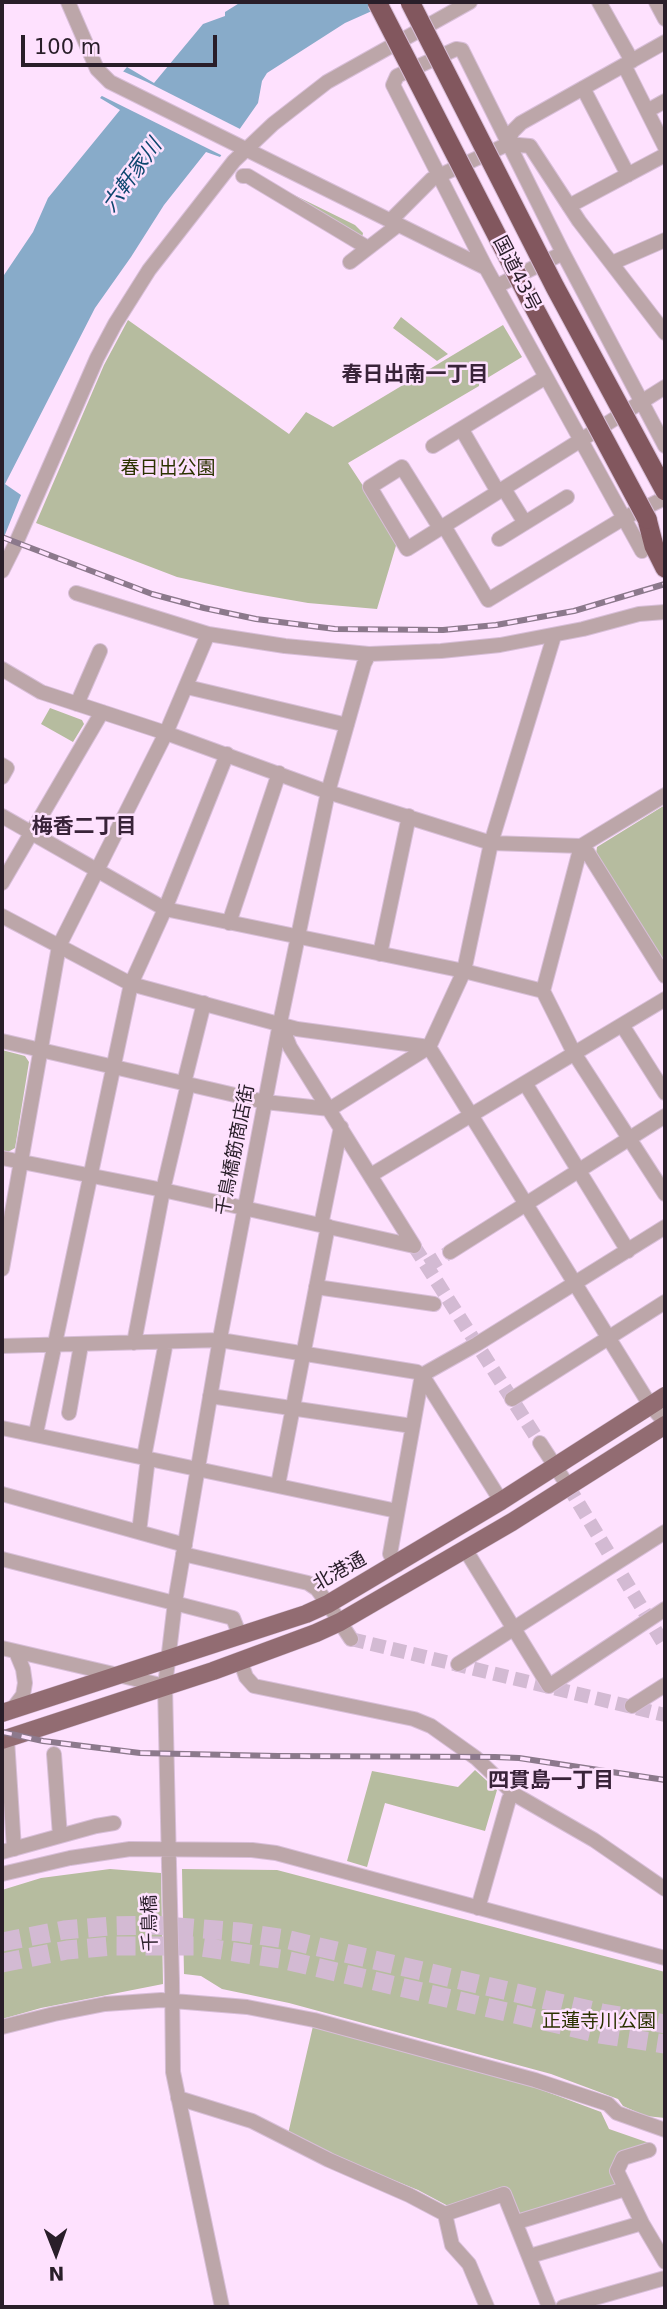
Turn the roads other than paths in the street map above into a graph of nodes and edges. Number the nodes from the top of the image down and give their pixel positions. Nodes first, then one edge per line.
1 (68, 2) edge
2 (377, 2) edge
3 (410, 2) edge
4 (470, 2) edge
5 (599, 2) edge
6 (656, 2) edge
7 (665, 19) edge
8 (665, 42) edge
9 (628, 63) junction
10 (583, 88) junction
11 (665, 101) edge
12 (647, 111) junction
13 (509, 144) junction
14 (238, 147) junction
15 (665, 147) edge
16 (665, 155) edge
17 (547, 172) junction
18 (439, 175) junction
19 (628, 175) junction
20 (243, 176) dead end
21 (528, 182) junction
22 (569, 206) junction
23 (579, 221) junction
24 (394, 223) junction
25 (555, 233) junction
26 (665, 240) edge
27 (368, 248) junction
28 (563, 253) junction
29 (350, 262) dead end
30 (612, 263) junction
31 (486, 268) junction
32 (496, 286) junction
33 (665, 333) edge
34 (546, 377) junction
35 (665, 387) edge
36 (642, 401) junction
37 (461, 430) junction
38 (582, 440) junction
39 (433, 446) dead end
40 (665, 446) edge
41 (501, 490) junction
42 (665, 491) edge
43 (567, 497) dead end
44 (665, 498) edge
45 (624, 518) junction
46 (647, 519) junction
47 (525, 523) junction
48 (442, 527) junction
49 (499, 538) dead end
50 (665, 539) edge
51 (642, 551) dead end
52 (665, 568) edge
53 (2, 571) edge
54 (76, 593) dead end
55 (665, 612) edge
56 (208, 634) junction
57 (554, 636) junction
58 (100, 651) dead end
59 (369, 654) junction
60 (2, 669) edge
61 (187, 687) junction
62 (77, 704) junction
63 (103, 712) junction
64 (347, 725) junction
65 (166, 733) junction
66 (227, 754) junction
67 (2, 765) edge
68 (279, 774) junction
69 (2, 778) edge
70 (328, 792) junction
71 (665, 795) edge
72 (2, 816) edge
73 (409, 816) junction
74 (32, 832) junction
75 (491, 843) junction
76 (580, 846) junction
77 (97, 871) junction
78 (2, 883) edge
79 (165, 909) junction
80 (2, 916) edge
81 (229, 923) junction
82 (299, 938) junction
83 (60, 946) junction
84 (380, 954) junction
85 (464, 971) junction
86 (665, 976) edge
87 (131, 984) junction
88 (543, 991) junction
89 (665, 999) edge
90 (204, 1003) junction
91 (281, 1023) junction
92 (622, 1025) junction
93 (2, 1041) edge
94 (429, 1047) junction
95 (41, 1050) junction
96 (575, 1053) junction
97 (114, 1068) junction
98 (525, 1083) junction
99 (186, 1084) junction
100 (665, 1093) edge
101 (265, 1102) junction
102 (330, 1109) junction
103 (471, 1115) junction
104 (665, 1116) edge
105 (341, 1127) junction
106 (629, 1140) junction
107 (2, 1158) edge
108 (21, 1162) junction
109 (578, 1171) junction
110 (90, 1175) junction
111 (371, 1175) junction
112 (163, 1190) junction
113 (665, 1195) edge
114 (526, 1204) junction
115 (245, 1208) junction
116 (324, 1225) junction
117 (665, 1227) edge
118 (628, 1251) junction
119 (450, 1252) tunnel mouth
120 (2, 1269) edge
121 (575, 1284) junction
122 (316, 1287) junction
123 (665, 1303) edge
124 (434, 1304) dead end
125 (609, 1339) junction
126 (220, 1340) junction
127 (166, 1342) junction
128 (134, 1343) junction
129 (54, 1344) junction
130 (81, 1345) junction
131 (2, 1346) edge
132 (303, 1355) junction
133 (422, 1375) junction
134 (210, 1396) junction
135 (512, 1399) dead end
136 (658, 1400) edge
137 (293, 1408) junction
138 (69, 1413) dead end
139 (665, 1423) edge
140 (412, 1426) junction
141 (2, 1428) edge
142 (36, 1433) junction
143 (540, 1443) tunnel mouth
144 (146, 1458) junction
145 (555, 1465) junction
146 (198, 1468) junction
147 (278, 1485) junction
148 (568, 1486) junction
149 (2, 1494) edge
150 (500, 1501) junction
151 (397, 1511) junction
152 (139, 1532) junction
153 (665, 1532) edge
154 (184, 1549) junction
155 (464, 1549) junction
156 (2, 1559) edge
157 (397, 1565) junction
158 (175, 1602) junction
159 (328, 1604) junction
160 (665, 1609) edge
161 (340, 1622) junction
162 (512, 1629) junction
163 (240, 1636) junction
164 (351, 1639) tunnel mouth
165 (9, 1650) edge
166 (168, 1658) junction
167 (240, 1660) junction
168 (458, 1664) dead end
169 (118, 1675) junction
170 (665, 1685) edge
171 (165, 1686) junction
172 (632, 1706) dead end
173 (6, 1712) edge
174 (4, 1740) edge
175 (54, 1754) dead end
176 (514, 1794) junction
177 (114, 1823) dead end
178 (60, 1836) junction
179 (169, 1848) junction
180 (8, 1850) edge
181 (2, 1874) edge
182 (665, 1889) edge
183 (478, 1908) junction
184 (665, 1958) edge
185 (173, 2001) junction
186 (2, 2027) edge
187 (178, 2098) junction
188 (665, 2130) edge
189 (649, 2150) dead end
190 (625, 2189) junction
191 (445, 2214) junction
192 (517, 2222) junction
193 (642, 2223) junction
194 (530, 2256) junction
195 (665, 2262) edge
196 (665, 2278) edge
197 (222, 2307) edge
198 (487, 2307) edge
199 (549, 2307) edge
200 (563, 2307) edge

1 - 14 street
2 - 46 highway, 国道43号, bridge
3 - 42 highway, 国道43号, bridge
4 - 14 street
5 - 9 street
6 - 7 street
8 - 9 street
9 - 10 street
9 - 12 street
10 - 13 street
10 - 19 street
11 - 12 street
12 - 15 street
13 - 17 street
13 - 18 street
13 - 18 street
13 - 21 street
14 - 24 street
14 - 53 street
16 - 19 street
17 - 21 street
17 - 22 street
18 - 24 street
18 - 31 street
19 - 22 street
20 - 27 street
21 - 25 street
22 - 23 street
23 - 25 street
23 - 30 street
24 - 27 street
24 - 31 street
25 - 28 street
26 - 30 street
27 - 29 street
28 - 32 street
28 - 36 street
30 - 33 street
31 - 32 street
32 - 34 street
34 - 37 street
34 - 38 street
35 - 36 street
36 - 38 street
36 - 40 street
37 - 39 street
37 - 41 street
38 - 41 street
38 - 45 street
41 - 47 street
41 - 48 street
43 - 47 street
44 - 45 street
45 - 48 street
45 - 51 street
46 - 50 highway, 国道43号
46 - 52 highway
47 - 49 street
48 - 48 street
54 - 56 street
55 - 57 street
56 - 59 street
56 - 61 street
57 - 59 street
57 - 75 street
58 - 62 street
59 - 64 street, 千鳥橋筋商店街
60 - 62 street
61 - 64 street
61 - 65 street
62 - 63 street
63 - 65 street
63 - 74 street
64 - 70 street, 千鳥橋筋商店街
65 - 66 street
65 - 77 street
66 - 68 street
66 - 79 street
67 - 69 street
68 - 70 street
68 - 81 street
70 - 73 street
70 - 82 street, 千鳥橋筋商店街
71 - 76 street
72 - 74 street
73 - 75 street
73 - 84 street
74 - 77 street
74 - 78 street
75 - 76 street
75 - 85 street
76 - 86 street
76 - 88 street
77 - 79 street
77 - 83 street
79 - 81 street
79 - 87 street
80 - 83 street
81 - 82 street
82 - 84 street
82 - 91 street, 千鳥橋筋商店街
83 - 87 street
83 - 95 street
84 - 85 street
85 - 88 street
85 - 94 street
87 - 90 street
87 - 97 street
88 - 96 street
89 - 92 street
90 - 91 street
90 - 99 street
91 - 94 street
91 - 101 street, 千鳥橋筋商店街
91 - 102 street
92 - 96 street
92 - 100 street
93 - 95 street
94 - 102 street
94 - 103 street
95 - 97 street
95 - 108 street
96 - 98 street
96 - 106 street
97 - 99 street
97 - 110 street
98 - 103 street
98 - 109 street
99 - 101 street
99 - 112 street
101 - 102 street
101 - 115 street, 千鳥橋筋商店街
102 - 105 street
103 - 111 street
103 - 114 street
104 - 106 street
105 - 111 street
105 - 116 street
106 - 109 street
106 - 113 street
107 - 108 street
108 - 110 street
108 - 120 street
109 - 114 street
109 - 118 street
110 - 112 street
110 - 129 street
111 - 116 street
112 - 115 street
112 - 128 street
114 - 119 street
114 - 121 street
115 - 116 street
115 - 126 street, 千鳥橋筋商店街
116 - 122 street
117 - 118 street
118 - 121 street
121 - 125 street
121 - 133 street
122 - 124 street
122 - 132 street
123 - 125 street
125 - 135 street
125 - 136 street
126 - 127 street
126 - 132 street
126 - 134 street, 千鳥橋筋商店街
127 - 128 street
127 - 144 street
128 - 130 street
129 - 130 street
129 - 131 street
129 - 142 street
130 - 138 street
132 - 133 street
132 - 137 street
133 - 140 street
133 - 150 street
134 - 137 street
134 - 146 street, 千鳥橋筋商店街
136 - 139 street
136 - 145 main road, 北港通
137 - 140 street
137 - 147 street
139 - 148 main road
140 - 151 street
141 - 142 street
142 - 144 street
143 - 145 street
144 - 146 street
144 - 152 street
145 - 148 street
145 - 150 main road, 北港通
146 - 147 street
146 - 154 street, 千鳥橋筋商店街
147 - 151 street
148 - 155 main road
149 - 152 street
150 - 157 main road, 北港通
151 - 157 street
152 - 154 street
153 - 162 street
154 - 158 street, 千鳥橋筋商店街
154 - 159 street
155 - 161 main road
155 - 162 street
156 - 158 street
157 - 159 main road, 北港通
158 - 163 street
158 - 166 street, 千鳥橋筋商店街
159 - 161 street
159 - 163 main road, 北港通
160 - 162 street
161 - 164 street
161 - 167 main road
162 - 168 street
163 - 166 main road, 北港通
165 - 169 street
165 - 173 street
166 - 169 main road, 北港通
166 - 171 street, 千鳥橋筋商店街
167 - 171 main road
167 - 176 street
169 - 171 street
169 - 173 main road, 北港通
170 - 172 street
171 - 174 main road
171 - 179 street, 千鳥橋
174 - 180 street
175 - 178 street
176 - 182 street
176 - 183 street
177 - 178 street
178 - 180 street
179 - 181 street
179 - 183 street
179 - 185 street, 千鳥橋, bridge
183 - 184 street
185 - 186 street
185 - 187 street, 千鳥橋
185 - 188 street
187 - 191 street
187 - 197 street, 千鳥橋
189 - 190 street
190 - 192 street
190 - 193 street
191 - 192 street
191 - 198 street
192 - 194 street
193 - 194 street
193 - 195 street
194 - 199 street
196 - 200 street

